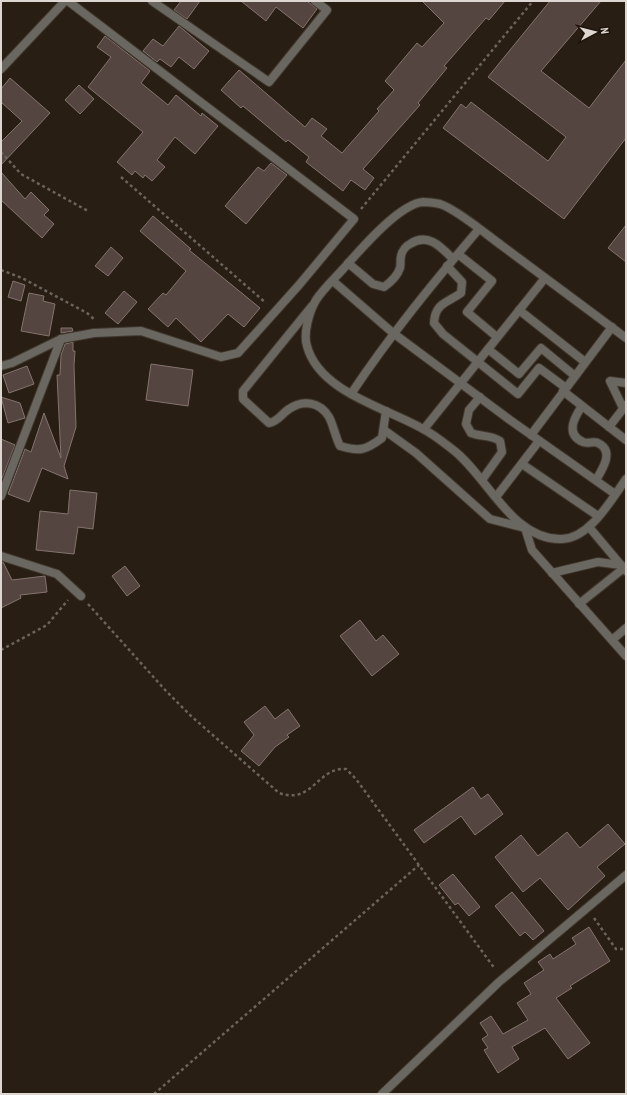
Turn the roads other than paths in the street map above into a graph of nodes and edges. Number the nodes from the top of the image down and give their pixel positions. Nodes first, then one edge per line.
1 (64, 1) edge
2 (68, 1) edge
3 (152, 1) edge
4 (315, 1) edge
5 (1, 69) edge
6 (478, 229) junction
7 (456, 256) junction
8 (348, 263) junction
9 (447, 266) junction
10 (545, 278) junction
11 (333, 281) junction
12 (316, 301) junction
13 (519, 310) junction
14 (612, 327) junction
15 (393, 333) junction
16 (497, 337) junction
17 (626, 338) edge
18 (61, 339) junction
19 (488, 349) junction
20 (477, 362) junction
21 (585, 362) junction
22 (1, 366) edge
23 (575, 376) junction
24 (460, 382) junction
25 (626, 383) edge
26 (565, 390) junction
27 (352, 394) junction
28 (480, 397) junction
29 (582, 406) junction
30 (624, 406) edge
31 (386, 410) junction
32 (609, 427) junction
33 (424, 429) junction
34 (384, 430) junction
35 (531, 435) junction
36 (626, 440) edge
37 (539, 441) junction
38 (522, 464) junction
39 (626, 479) edge
40 (482, 480) junction
41 (596, 480) junction
42 (615, 494) junction
43 (1, 496) edge
44 (496, 497) junction
45 (598, 516) junction
46 (589, 527) junction
47 (525, 528) junction
48 (1, 556) edge
49 (624, 568) edge
50 (552, 573) junction
51 (81, 596) road end
52 (579, 604) junction
53 (626, 628) edge
54 (612, 640) junction
55 (626, 656) edge
56 (626, 875) edge
57 (382, 1094) edge

1 - 5 street
2 - 18 street
3 - 4 street
6 - 7 street
6 - 8 street
6 - 10 street
7 - 8 street
7 - 9 street
7 - 16 street
8 - 11 street
9 - 15 street
9 - 20 street
10 - 13 street
10 - 14 street
11 - 12 street
11 - 15 street
12 - 27 street
12 - 34 street
13 - 16 street
13 - 21 street
14 - 17 street
14 - 21 street
15 - 24 street
15 - 27 street
16 - 19 street
18 - 22 street
18 - 43 street
19 - 20 street
19 - 23 street
20 - 24 street
20 - 26 street
21 - 23 street
23 - 26 street
24 - 28 street
24 - 33 street
25 - 30 street
26 - 29 street
26 - 35 street
27 - 31 street
28 - 35 street
28 - 40 street
29 - 32 street
29 - 41 street
30 - 32 street
31 - 33 street
31 - 34 street
32 - 36 street
33 - 40 street
34 - 47 street
35 - 37 street
37 - 38 street
37 - 41 street
38 - 44 street
38 - 45 street
39 - 42 street
40 - 44 street
41 - 42 street
42 - 45 street
44 - 47 street
45 - 46 street
46 - 47 street
46 - 49 street
47 - 50 street
48 - 51 street
49 - 50 street
49 - 52 street
50 - 52 street
52 - 54 street
53 - 54 street
54 - 55 street
56 - 57 street

